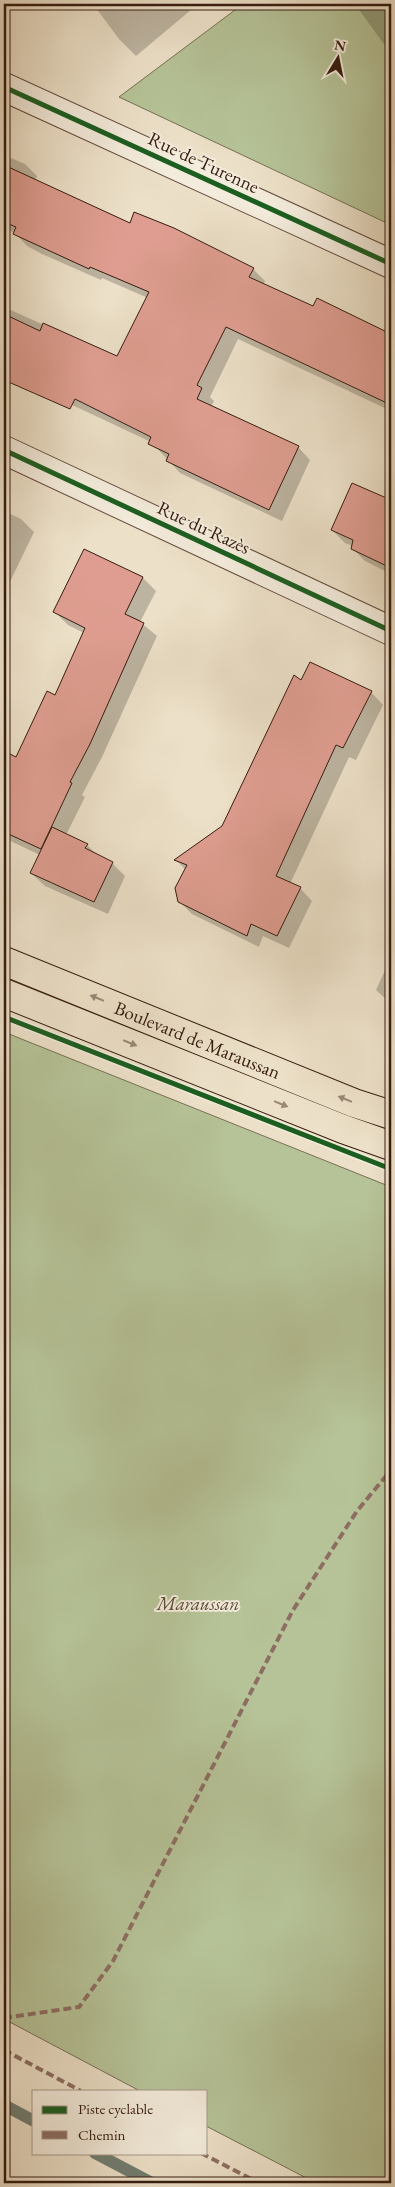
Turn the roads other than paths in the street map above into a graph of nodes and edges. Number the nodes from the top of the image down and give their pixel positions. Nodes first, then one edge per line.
1 (4, 87) edge
2 (391, 264) edge
3 (4, 450) edge
4 (391, 631) edge
5 (4, 961) edge
6 (4, 993) edge
7 (391, 1115) edge
8 (391, 1146) edge

1 - 2 street, Rue de Turenne
3 - 4 street, Rue du Razès
7 -> 5 main road, Boulevard de Maraussan
6 -> 8 main road, Boulevard de Maraussan

